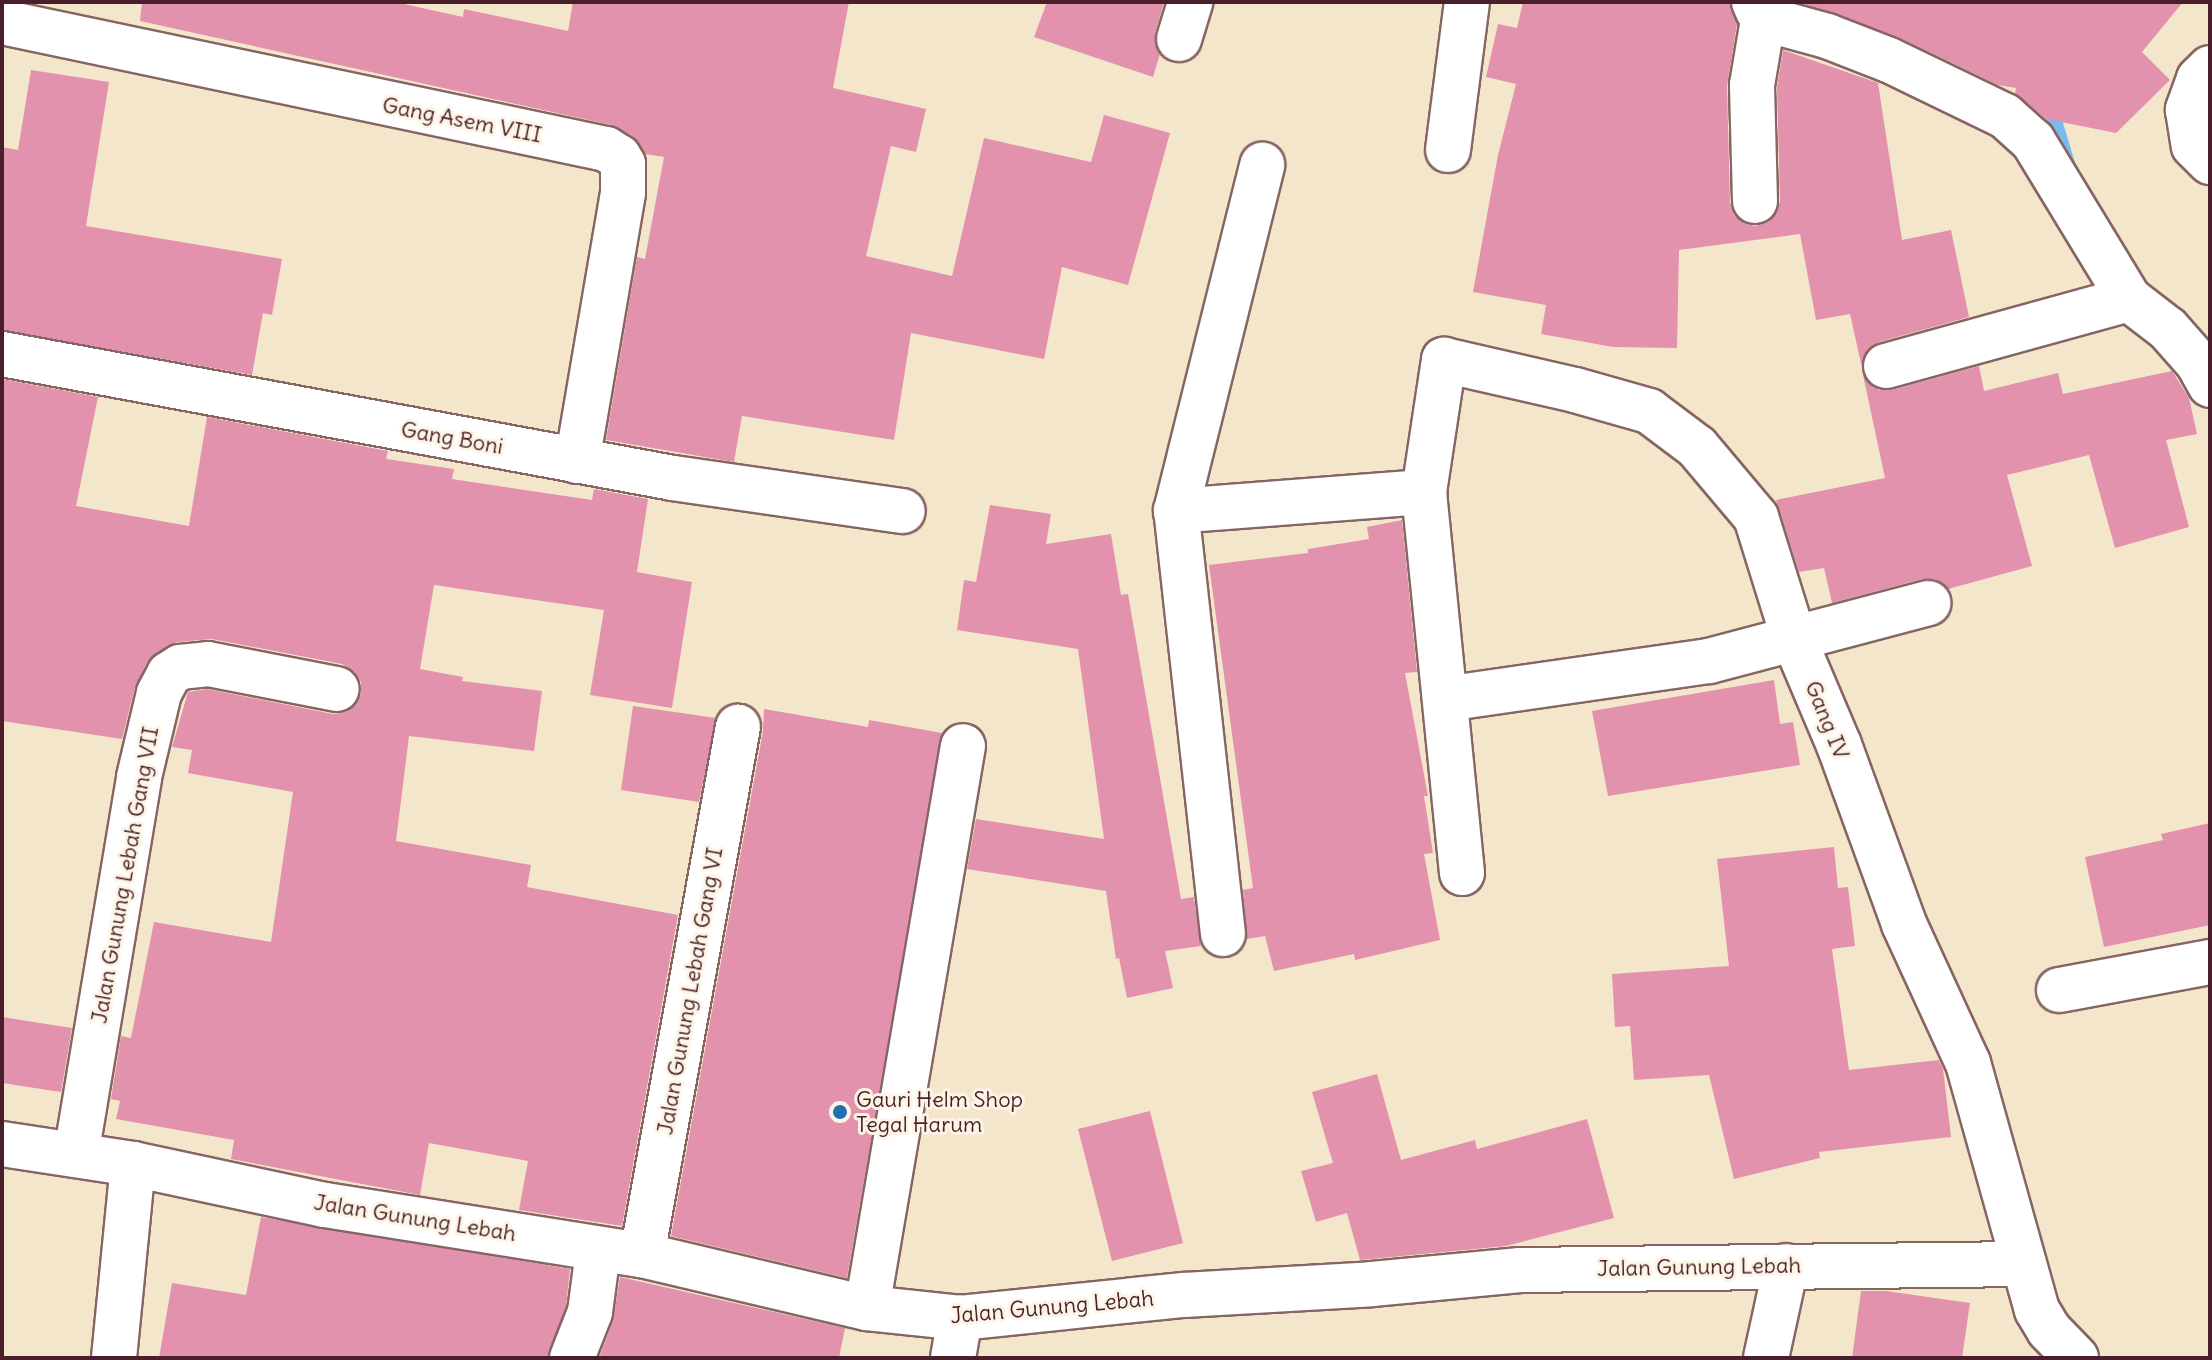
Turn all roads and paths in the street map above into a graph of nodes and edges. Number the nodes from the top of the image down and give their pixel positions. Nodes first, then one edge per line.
1 (1467, 2) edge
2 (1759, 8) edge
3 (2, 22) edge
4 (2210, 68) edge
5 (1448, 150) dead end
6 (2210, 162) edge
7 (1262, 165) dead end
8 (1755, 201) dead end
9 (2129, 299) junction
10 (2, 354) edge
11 (1886, 366) dead end
12 (2210, 385) edge
13 (577, 461) junction
14 (1424, 492) junction
15 (903, 511) dead end
16 (1176, 511) junction
17 (1928, 603) dead end
18 (1794, 639) junction
19 (337, 689) dead end
20 (1445, 699) junction
21 (738, 727) dead end
22 (963, 746) dead end
23 (1462, 873) dead end
24 (1223, 934) dead end
25 (2210, 962) edge
26 (2059, 990) dead end
27 (2, 1144) edge
28 (76, 1155) junction
29 (133, 1164) junction
30 (598, 1251) junction
31 (642, 1255) junction
32 (2022, 1264) junction
33 (1786, 1266) junction
34 (867, 1308) junction
35 (956, 1338) edge
36 (114, 1358) edge
37 (572, 1358) edge
38 (1766, 1358) edge
39 (2076, 1358) edge

1 - 5 street
2 - 8 street
2 - 9 street
3 - 13 street, Gang Asem VIII
4 - 6 street
7 - 16 street
9 - 11 street
9 - 12 street
10 - 13 street, Gang Boni
13 - 15 street, Gang Boni
14 - 16 street
14 - 18 street, Gang IV
14 - 20 street
16 - 24 street
17 - 18 street
18 - 20 street
18 - 32 street, Gang IV
19 - 28 street, Jalan Gunung Lebah Gang VII
20 - 23 street
21 - 31 street, Jalan Gunung Lebah Gang VI
22 - 34 street
25 - 26 street
27 - 28 street, Jalan Gunung Lebah
28 - 29 street, Jalan Gunung Lebah
29 - 30 street, Jalan Gunung Lebah
29 - 36 street
30 - 31 street, Jalan Gunung Lebah
30 - 37 street
31 - 34 street, Jalan Gunung Lebah
32 - 33 street, Jalan Gunung Lebah
32 - 39 street, Gang IV
33 - 35 street, Jalan Gunung Lebah
33 - 38 street
34 - 35 street, Jalan Gunung Lebah

